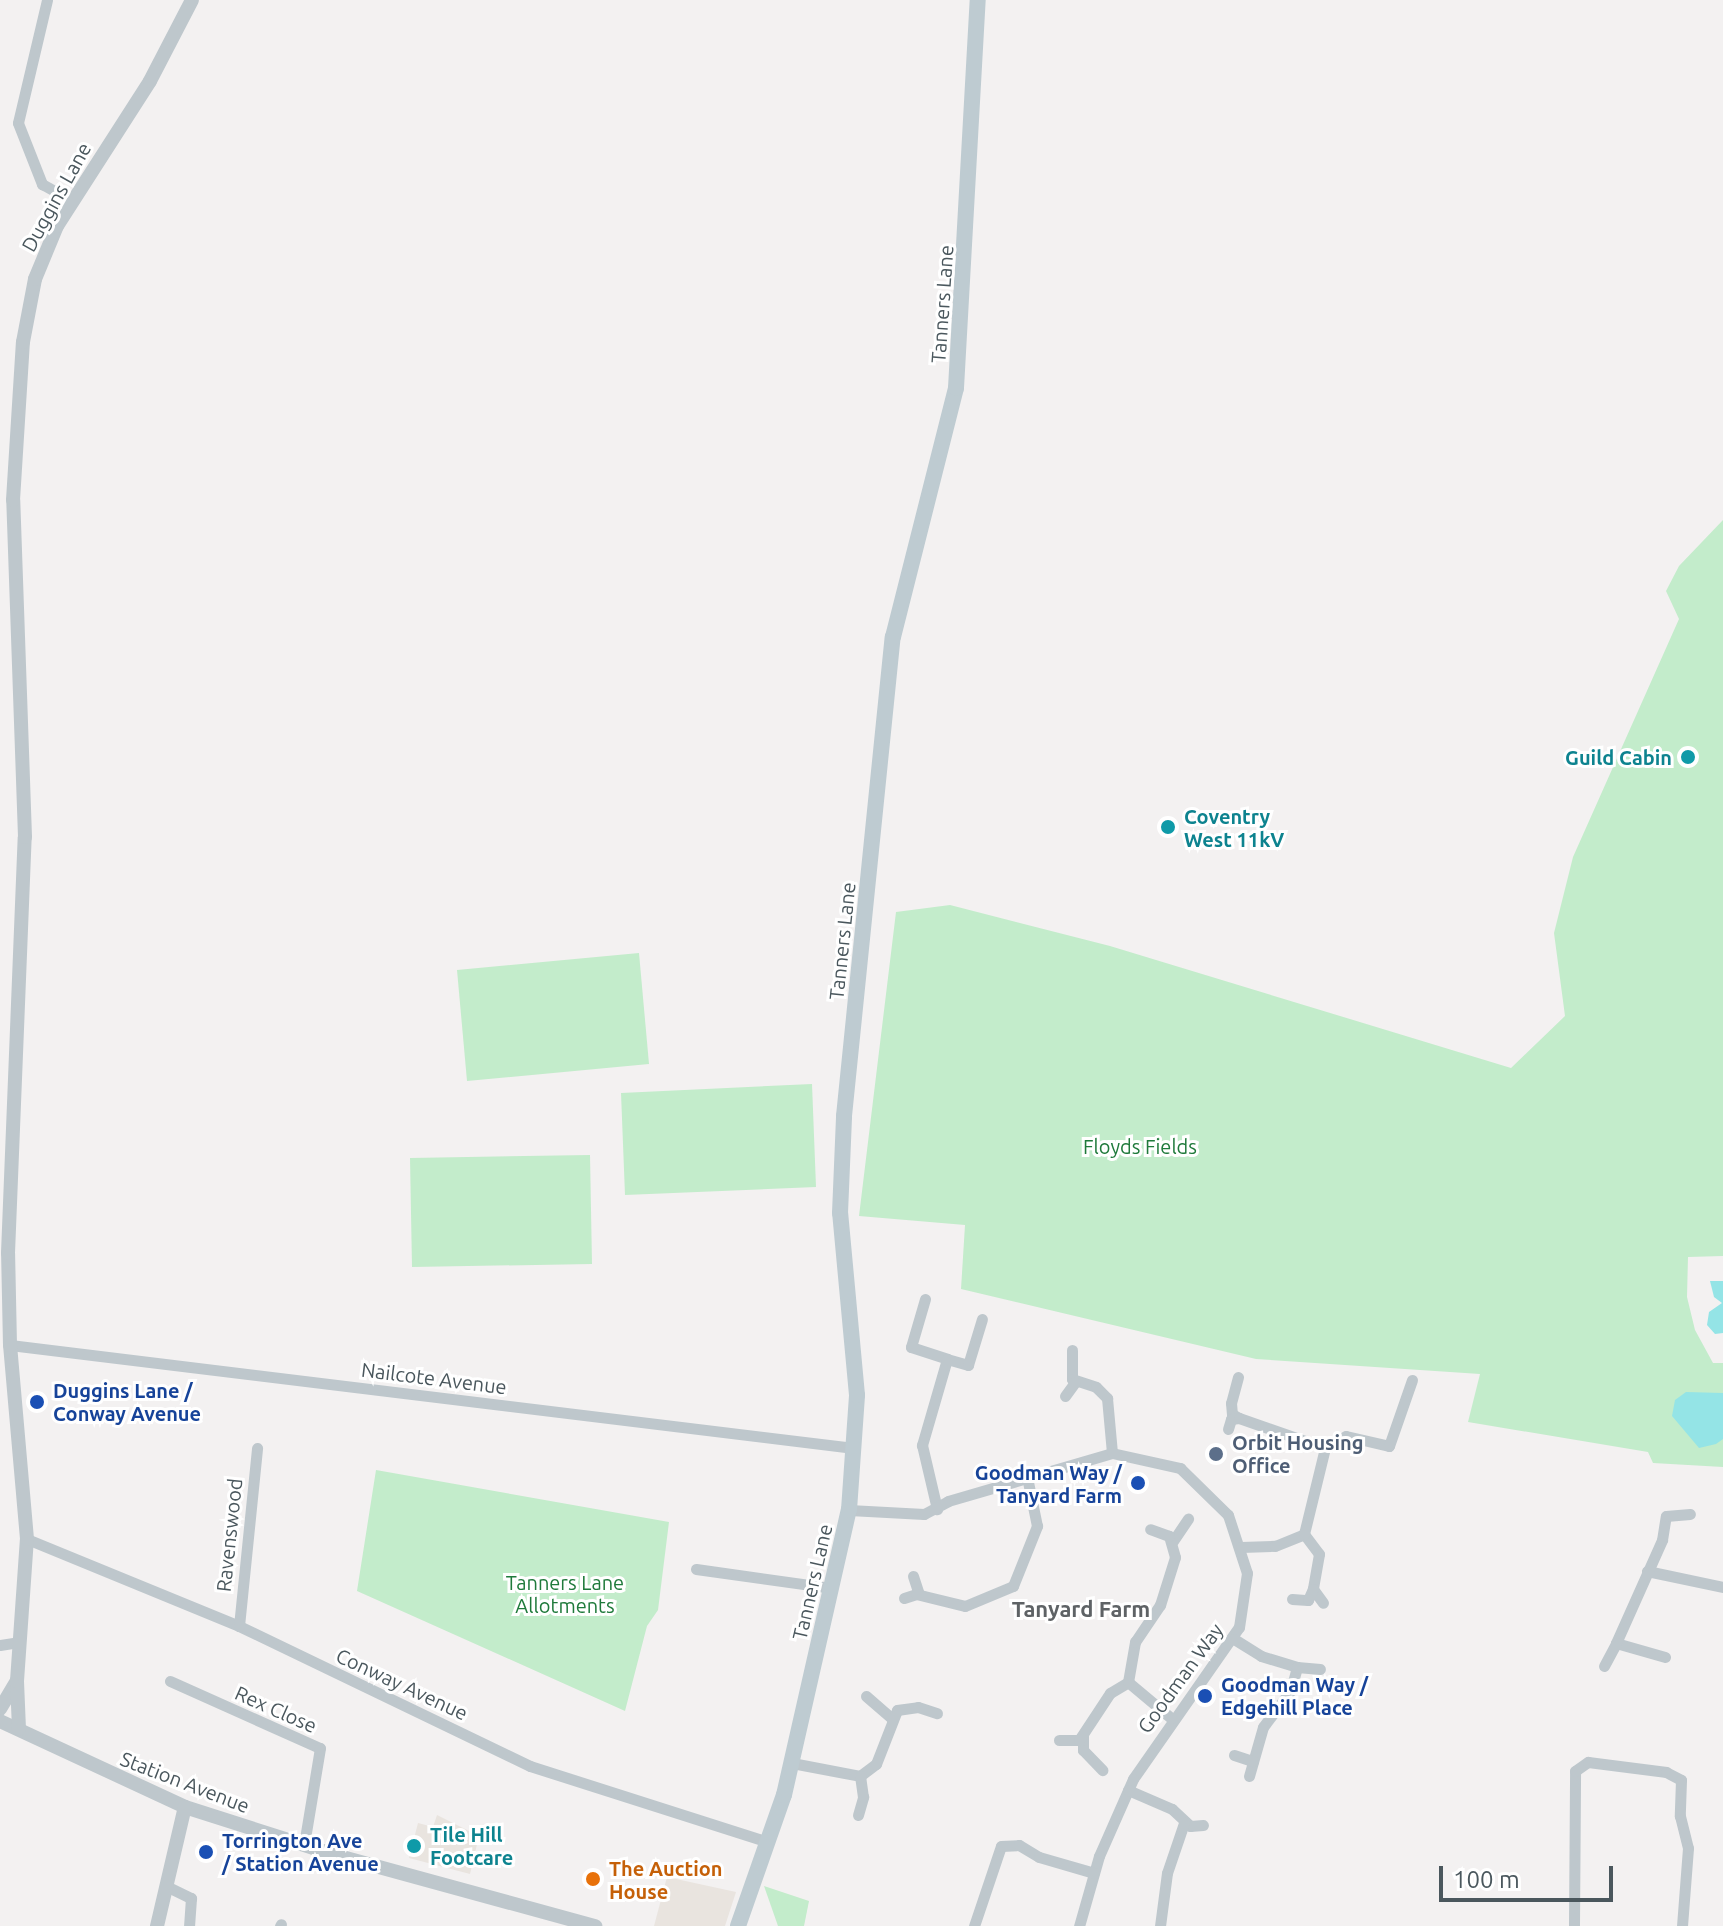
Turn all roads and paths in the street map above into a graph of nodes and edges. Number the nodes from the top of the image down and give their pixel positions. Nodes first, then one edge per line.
1 (47, 0) edge
2 (192, 0) edge
3 (978, 0) edge
4 (73, 201) junction
5 (925, 1299) dead end
6 (982, 1319) dead end
7 (10, 1345) junction
8 (1072, 1350) dead end
9 (947, 1359) junction
10 (1238, 1377) dead end
11 (1412, 1380) dead end
12 (1075, 1382) junction
13 (1065, 1396) dead end
14 (1239, 1418) junction
15 (1228, 1429) dead end
16 (257, 1448) dead end
17 (854, 1448) junction
18 (1325, 1448) junction
19 (1112, 1453) junction
20 (1027, 1477) junction
21 (937, 1509) junction
22 (849, 1510) junction
23 (1690, 1514) dead end
24 (1188, 1519) dead end
25 (1150, 1529) dead end
26 (1304, 1534) junction
27 (27, 1539) junction
28 (1173, 1541) junction
29 (1241, 1547) junction
30 (696, 1569) dead end
31 (1647, 1571) junction
32 (913, 1576) dead end
33 (1723, 1587) edge
34 (831, 1588) junction
35 (1313, 1589) junction
36 (919, 1594) junction
37 (904, 1598) dead end
38 (1292, 1599) dead end
39 (1323, 1603) dead end
40 (239, 1626) junction
41 (1234, 1639) junction
42 (20, 1642) junction
43 (1616, 1643) junction
44 (0, 1645) edge
45 (1665, 1657) dead end
46 (1604, 1666) dead end
47 (1297, 1667) junction
48 (1320, 1669) dead end
49 (17, 1681) junction
50 (170, 1681) dead end
51 (1128, 1682) junction
52 (866, 1696) dead end
53 (0, 1709) edge
54 (937, 1713) dead end
55 (891, 1718) junction
56 (1171, 1718) junction
57 (0, 1721) edge
58 (19, 1729) junction
59 (1083, 1736) junction
60 (1059, 1740) dead end
61 (1234, 1755) dead end
62 (1253, 1761) junction
63 (792, 1763) junction
64 (1102, 1770) dead end
65 (860, 1776) junction
66 (1249, 1776) dead end
67 (1128, 1790) junction
68 (185, 1807) junction
69 (858, 1815) dead end
70 (1184, 1823) junction
71 (1203, 1825) dead end
72 (768, 1842) junction
73 (304, 1845) junction
74 (1094, 1873) junction
75 (753, 1882) junction
76 (166, 1886) junction
77 (157, 1926) edge
78 (189, 1926) edge
79 (595, 1926) edge
80 (738, 1926) edge
81 (750, 1926) edge
82 (974, 1926) edge
83 (1079, 1926) edge
84 (1160, 1926) edge
85 (1574, 1926) edge
86 (1682, 1926) edge

1 - 4 street
2 - 4 street, Duggins Lane
3 - 17 main road, Tanners Lane
4 - 7 street, Duggins Lane
5 - 9 street
6 - 9 street
7 - 17 street, Nailcote Avenue
7 - 27 street, Duggins Lane
8 - 12 street
9 - 21 street
10 - 14 street
11 - 18 street
12 - 13 street
12 - 19 street
14 - 15 street
14 - 18 street
16 - 40 street, Ravenswood
17 - 22 main road, Tanners Lane
18 - 26 street
19 - 20 street, Goodman Way
19 - 29 street, Goodman Way
20 - 21 street, Goodman Way
20 - 36 street
21 - 22 street, Goodman Way
22 - 34 main road, Tanners Lane
23 - 31 street
24 - 28 street
25 - 28 street
26 - 29 street
26 - 35 street
27 - 40 street, Conway Avenue
27 - 42 street, Duggins Lane
28 - 51 street
29 - 41 street, Goodman Way
30 - 34 street
31 - 33 street
31 - 43 street
32 - 36 street
34 - 63 main road, Tanners Lane
35 - 38 street
35 - 39 street
36 - 37 street
40 - 72 street, Conway Avenue
41 - 47 street
41 - 56 street, Goodman Way
42 - 44 street
42 - 49 street, Duggins Lane
43 - 45 street
43 - 46 street
47 - 48 street
47 - 62 street
49 - 53 street, Duggins Lane
49 - 58 street, Duggins Lane
50 - 73 street, Rex Close
51 - 56 street
51 - 59 street
52 - 55 street
54 - 55 street
55 - 65 street
56 - 67 street, Goodman Way
57 - 58 street, Station Avenue
58 - 68 street, Station Avenue
59 - 60 street
59 - 64 street
61 - 62 street
62 - 66 street
63 - 65 street
63 - 72 main road, Tanners Lane
65 - 69 street
67 - 70 street
67 - 74 street, Goodman Way
68 - 73 street, Station Avenue
68 - 76 street
70 - 71 street
70 - 84 street
72 - 75 main road, Tanners Lane
73 - 79 street, Station Avenue
74 - 82 street
74 - 83 street, Goodman Way
75 - 80 main road, Tanners Lane
75 - 81 main road, Tanners Lane
76 - 77 street
76 - 78 street
85 - 86 street

